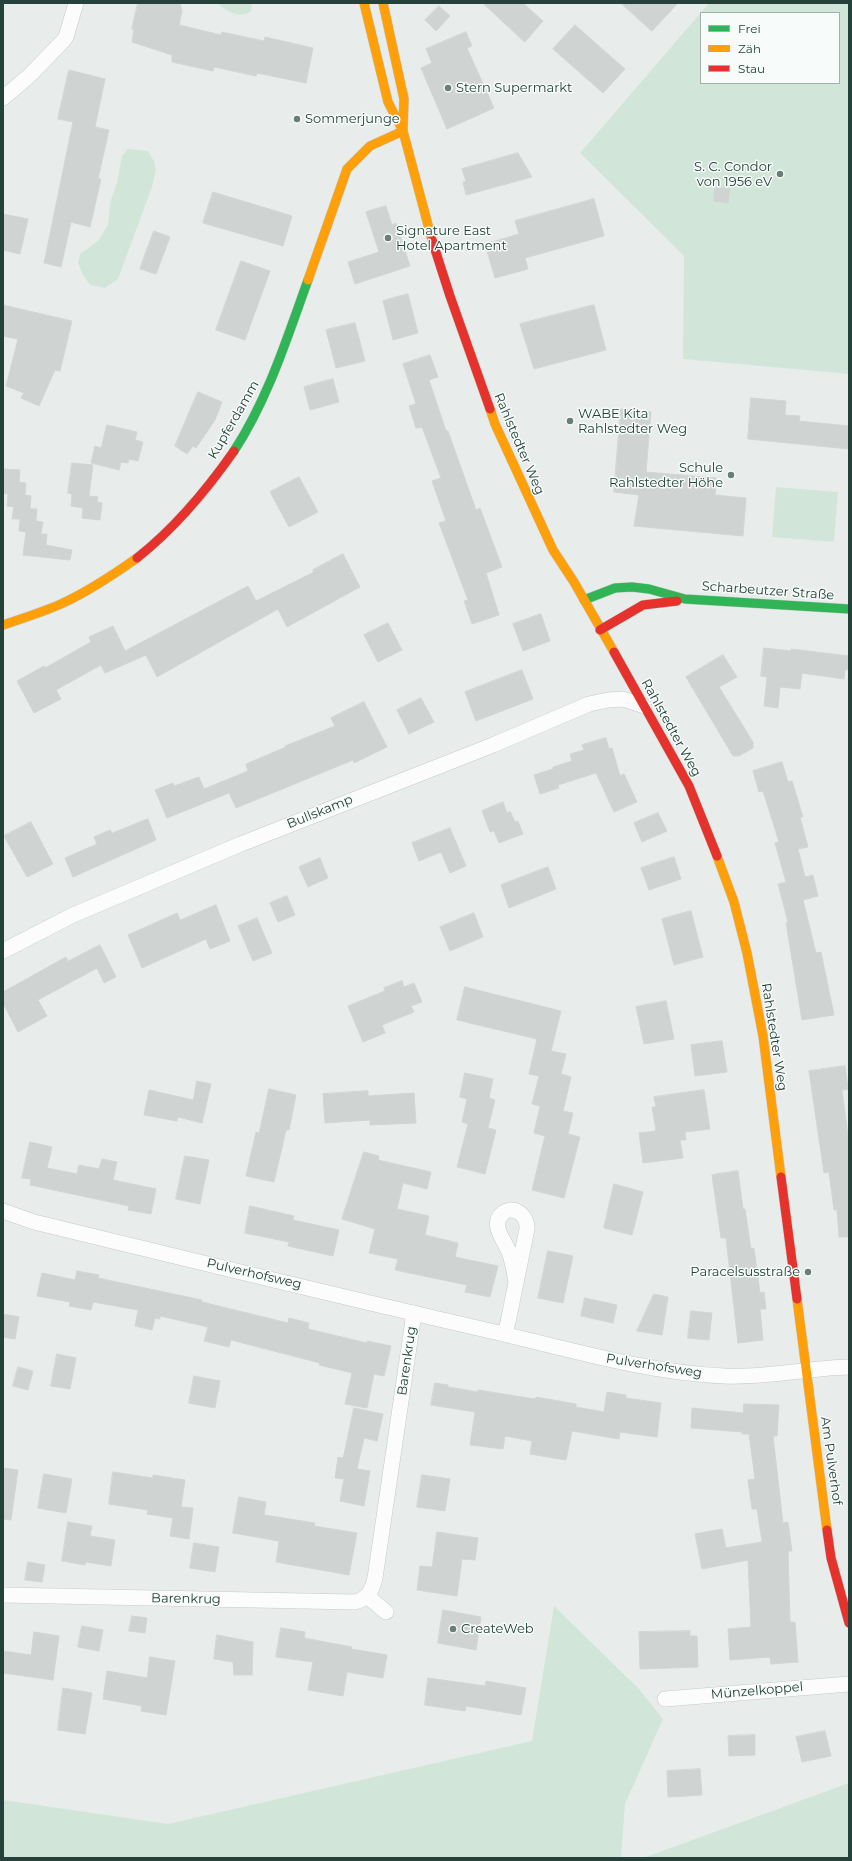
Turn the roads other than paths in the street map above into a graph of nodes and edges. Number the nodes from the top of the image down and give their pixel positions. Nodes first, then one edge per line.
1 (76, 3) edge
2 (364, 3) edge
3 (383, 3) edge
4 (3, 98) edge
5 (403, 131) junction
6 (685, 599) junction
7 (584, 600) junction
8 (849, 609) edge
9 (3, 625) edge
10 (600, 630) junction
11 (644, 706) junction
12 (3, 951) edge
13 (3, 1211) edge
14 (516, 1282) dead end
15 (414, 1314) junction
16 (505, 1334) junction
17 (849, 1367) edge
18 (806, 1371) junction
19 (3, 1595) edge
20 (367, 1596) junction
21 (386, 1612) dead end
22 (849, 1623) edge
23 (849, 1684) edge
24 (665, 1699) dead end

1 - 4 street
2 - 5 street, Rahlstedter Weg
3 - 5 street, Rahlstedter Weg
5 - 7 street, Rahlstedter Weg
5 - 9 street, Kupferdamm
6 - 7 street, Scharbeutzer Straße
6 - 8 street, Scharbeutzer Straße
6 - 10 street, Scharbeutzer Straße
7 - 10 street, Rahlstedter Weg
10 - 11 street, Rahlstedter Weg
11 - 12 street, Bullskamp
11 - 18 street, Rahlstedter Weg
13 - 15 street, Pulverhofsweg
14 - 16 street
15 - 16 street, Pulverhofsweg
15 - 20 street, Barenkrug
16 - 18 street, Pulverhofsweg
17 - 18 street
18 - 22 street, Am Pulverhof
19 - 20 street, Barenkrug
20 - 21 street
23 - 24 street, Münzelkoppel

